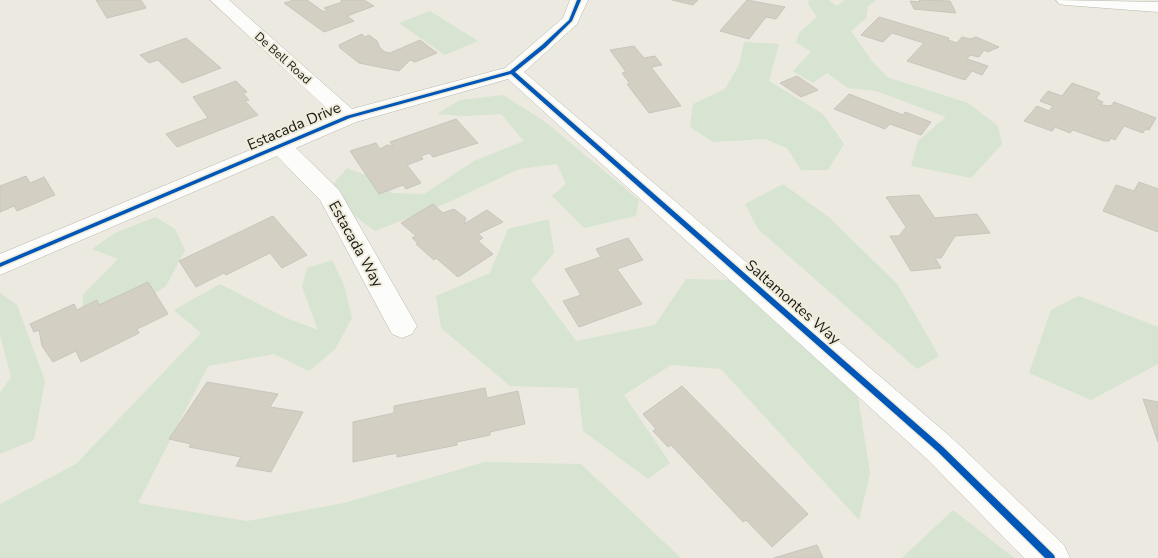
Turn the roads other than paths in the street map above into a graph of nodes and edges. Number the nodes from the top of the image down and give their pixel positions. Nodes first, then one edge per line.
1 (218, 0) edge
2 (579, 0) edge
3 (1066, 0) edge
4 (1158, 7) edge
5 (512, 72) junction
6 (348, 117) junction
7 (280, 146) junction
8 (0, 265) edge
9 (402, 326) dead end
10 (1052, 558) edge

1 - 6 street, De Bell Road
2 - 5 street, Estacada Drive
3 - 4 street
5 - 6 street, Estacada Drive
5 - 10 street, Saltamontes Way
6 - 7 street, Estacada Drive
7 - 8 street, Estacada Drive
7 - 9 street, Estacada Way

